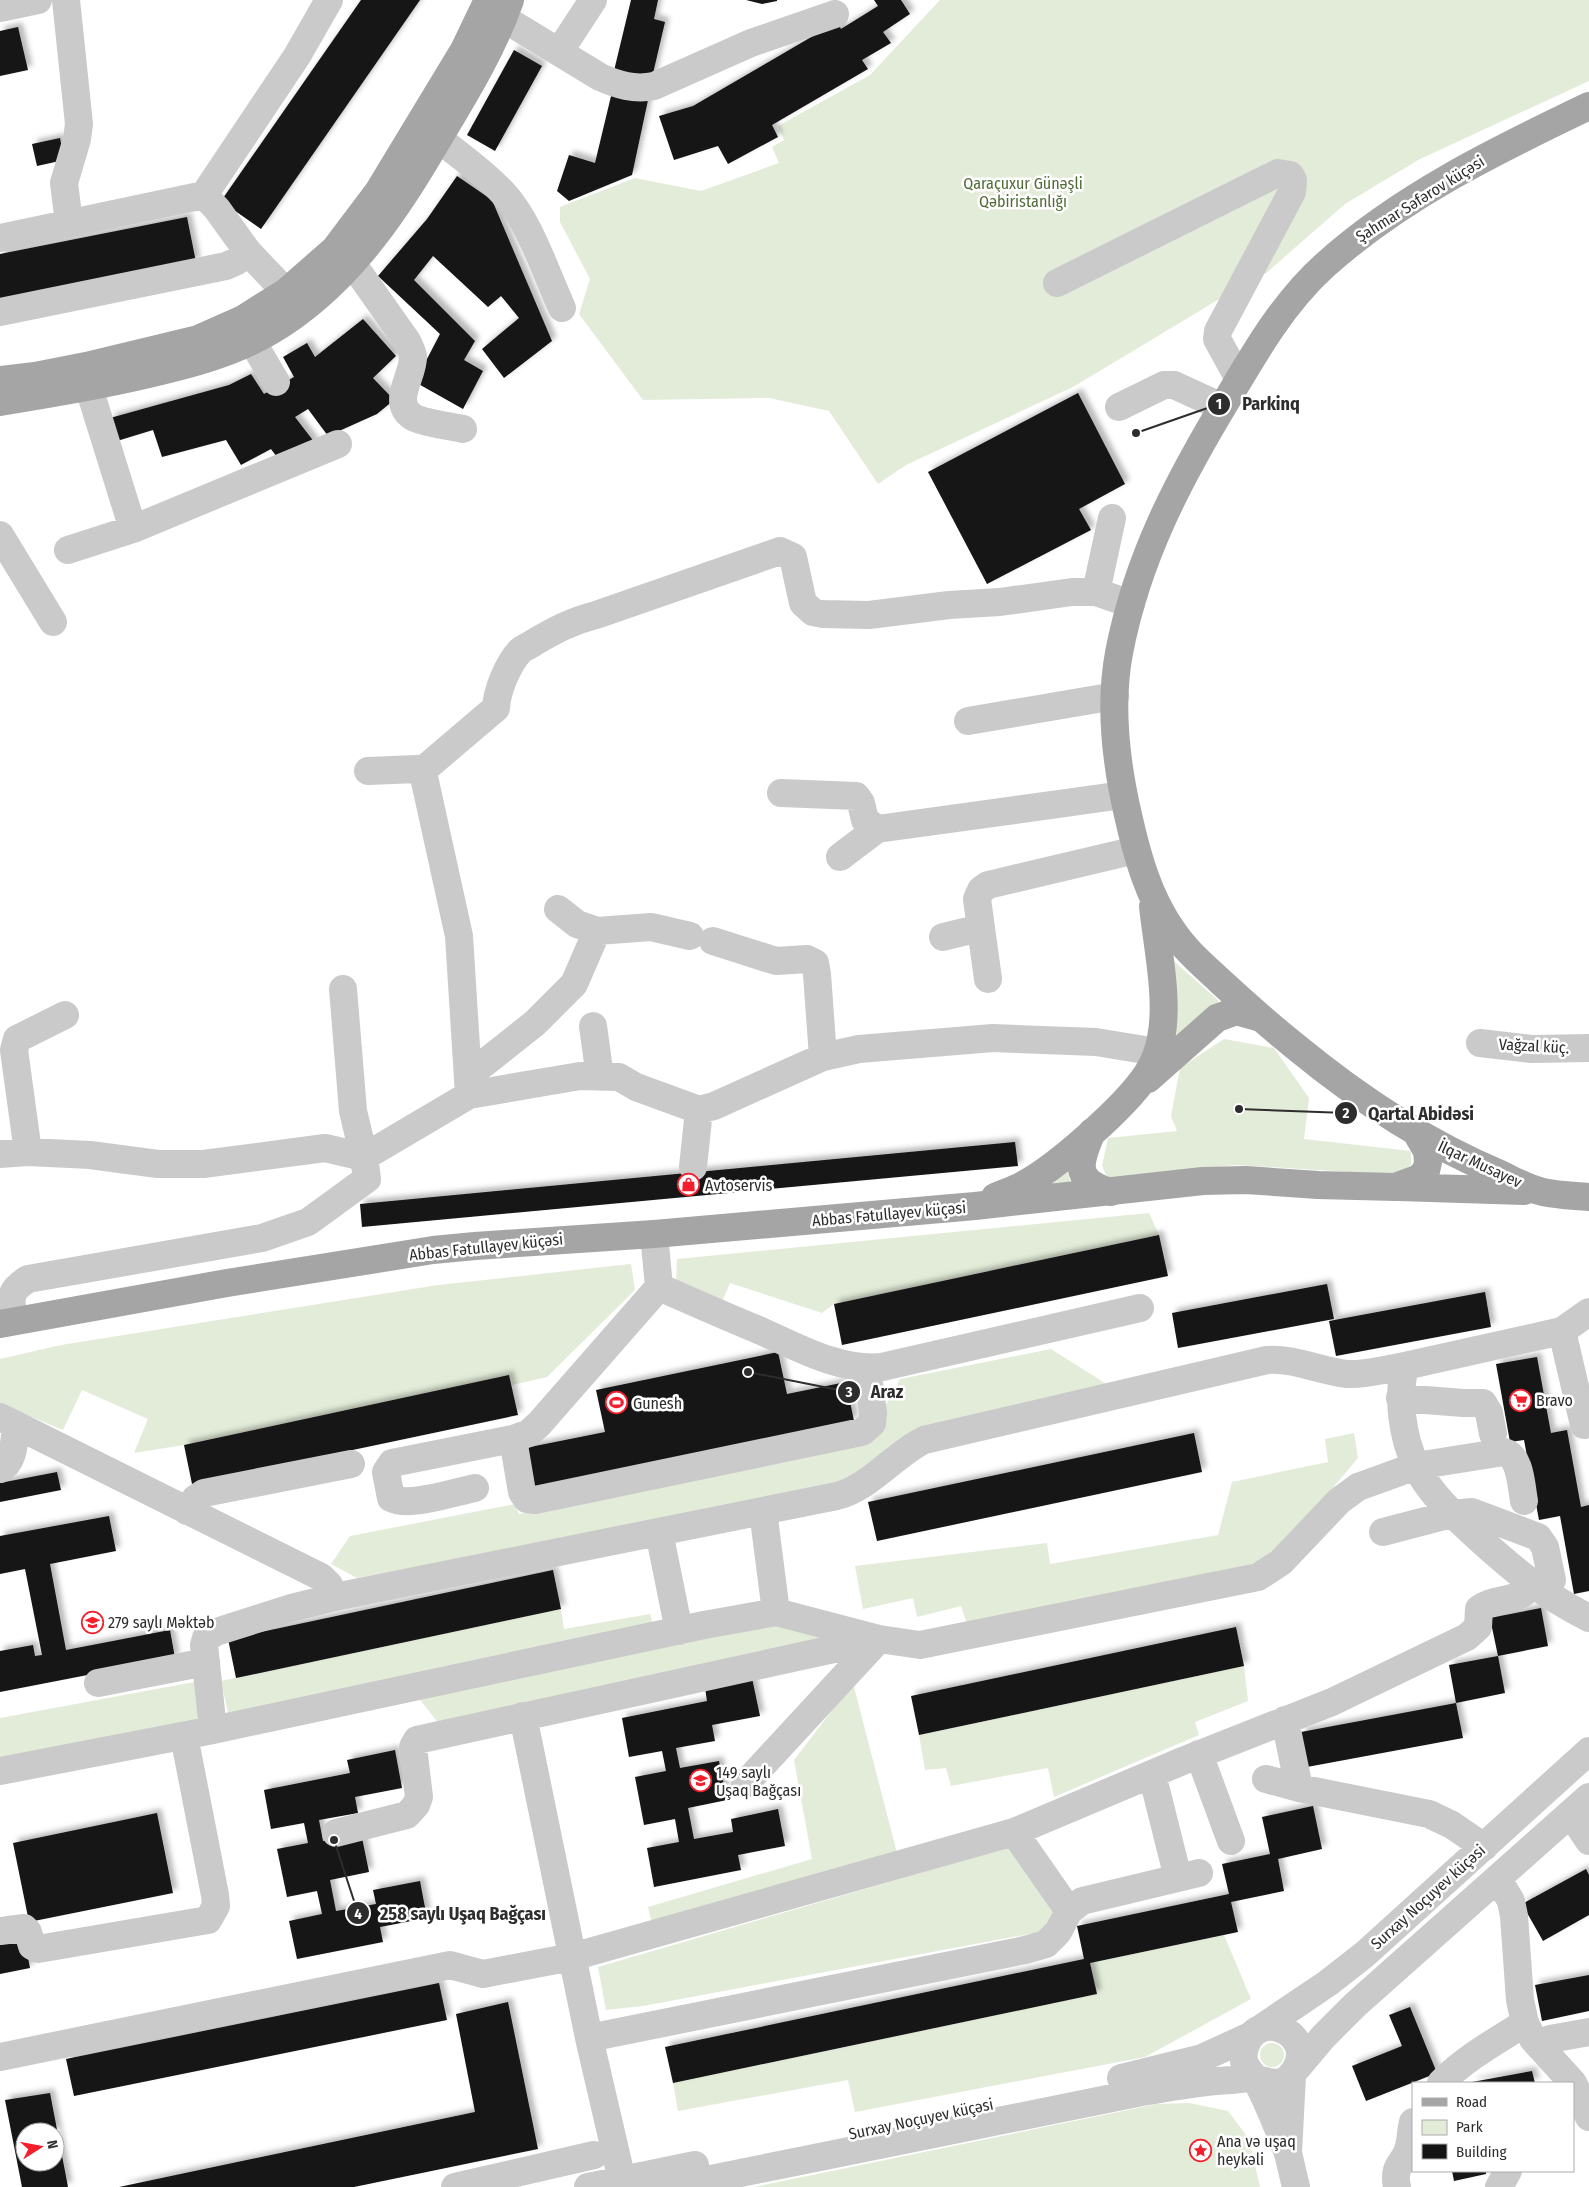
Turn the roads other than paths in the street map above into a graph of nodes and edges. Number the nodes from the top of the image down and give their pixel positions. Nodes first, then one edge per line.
1 (66, 0) edge
2 (329, 0) edge
3 (593, 0) edge
4 (32, 1) edge
5 (500, 6) edge
6 (0, 8) edge
7 (835, 14) dead end
8 (559, 52) junction
9 (1589, 106) edge
10 (439, 138) junction
11 (411, 161) junction
12 (204, 195) junction
13 (69, 223) junction
14 (0, 238) edge
15 (248, 252) junction
16 (352, 263) junction
17 (1057, 284) dead end
18 (286, 292) junction
19 (562, 308) dead end
20 (0, 312) edge
21 (252, 341) junction
22 (1239, 379) junction
23 (0, 380) edge
24 (276, 382) dead end
25 (89, 388) junction
26 (0, 402) edge
27 (1119, 407) dead end
28 (1222, 407) junction
29 (463, 428) dead end
30 (338, 444) dead end
31 (1112, 518) dead end
32 (134, 528) junction
33 (0, 535) edge
34 (68, 550) dead end
35 (1096, 592) junction
36 (1131, 604) junction
37 (53, 622) dead end
38 (1115, 696) junction
39 (968, 721) dead end
40 (368, 771) dead end
41 (422, 771) junction
42 (781, 793) dead end
43 (1123, 795) junction
44 (876, 829) junction
45 (1136, 850) junction
46 (840, 857) dead end
47 (1151, 893) junction
48 (558, 909) dead end
49 (980, 928) junction
50 (597, 931) junction
51 (943, 937) dead end
52 (988, 978) dead end
53 (343, 989) dead end
54 (65, 1015) dead end
55 (1261, 1018) junction
56 (593, 1026) dead end
57 (1480, 1043) dead end
58 (1589, 1048) edge
59 (1157, 1052) junction
60 (823, 1057) junction
61 (600, 1077) junction
62 (468, 1085) junction
63 (1130, 1095) junction
64 (699, 1110) junction
65 (1092, 1132) junction
66 (1416, 1132) junction
67 (28, 1152) junction
68 (0, 1154) edge
69 (364, 1157) junction
70 (693, 1167) dead end
71 (1395, 1186) junction
72 (1111, 1192) junction
73 (1541, 1192) junction
74 (1589, 1197) edge
75 (975, 1206) junction
76 (654, 1234) junction
77 (659, 1287) junction
78 (1140, 1308) dead end
79 (1589, 1312) edge
80 (7, 1322) edge
81 (1562, 1331) junction
82 (1405, 1366) junction
83 (867, 1369) junction
84 (1400, 1398) junction
85 (8, 1421) edge
86 (1584, 1426) dead end
87 (1493, 1434) dead end
88 (513, 1439) junction
89 (351, 1464) dead end
90 (1416, 1466) junction
91 (0, 1469) edge
92 (475, 1488) dead end
93 (1524, 1502) dead end
94 (187, 1511) junction
95 (763, 1511) junction
96 (1452, 1514) junction
97 (659, 1532) junction
98 (1384, 1532) dead end
99 (1542, 1583) junction
100 (335, 1597) junction
101 (776, 1612) junction
102 (1589, 1618) edge
103 (679, 1631) junction
104 (879, 1639) junction
105 (206, 1662) junction
106 (98, 1684) dead end
107 (523, 1716) junction
108 (1285, 1720) junction
109 (214, 1730) junction
110 (184, 1736) junction
111 (1589, 1751) edge
112 (1199, 1754) junction
113 (0, 1772) edge
114 (1152, 1774) junction
115 (1266, 1779) dead end
116 (745, 1784) dead end
117 (1300, 1788) junction
118 (1580, 1806) edge
119 (336, 1832) dead end
120 (1014, 1832) junction
121 (1231, 1841) dead end
122 (1589, 1841) edge
123 (1484, 1847) junction
124 (1498, 1879) junction
125 (1069, 1911) junction
126 (0, 1931) edge
127 (572, 1957) junction
128 (1525, 2023) junction
129 (1589, 2032) edge
130 (1254, 2033) junction
131 (590, 2038) junction
132 (1540, 2047) junction
133 (0, 2057) edge
134 (1294, 2072) junction
135 (1255, 2078) junction
136 (1441, 2082) edge
137 (1573, 2082) edge
138 (1574, 2084) edge
139 (1589, 2117) edge
140 (1589, 2124) edge
141 (1412, 2128) edge
142 (1574, 2129) edge
143 (1288, 2153) junction
144 (594, 2155) dead end
145 (1508, 2172) edge
146 (622, 2180) junction
147 (508, 2181) edge
148 (455, 2187) edge
149 (588, 2187) edge
150 (671, 2187) edge
151 (1296, 2187) edge
152 (1397, 2187) edge
153 (1500, 2187) edge

1 - 13 street
2 - 12 street
3 - 8 street
4 - 6 street
5 - 8 street
5 - 10 main road
5 - 11 main road
7 - 8 street
9 - 22 main road, Şahmar Səfərov küçəsi
10 - 11 main road
10 - 19 street
11 - 16 main road
11 - 18 main road
12 - 13 street
12 - 15 street
13 - 14 street
15 - 18 street
15 - 20 street
16 - 21 main road
16 - 29 street
17 - 22 street
18 - 23 main road
21 - 24 street
21 - 25 main road
22 - 28 main road, Şahmar Səfərov küçəsi
25 - 26 main road
25 - 32 street
27 - 28 street
28 - 36 main road, Şahmar Səfərov küçəsi
30 - 32 street
31 - 35 street
32 - 34 street
33 - 37 street
35 - 36 street
35 - 41 street
36 - 38 main road, Şahmar Səfərov küçəsi
38 - 39 street
38 - 43 main road, Şahmar Səfərov küçəsi
40 - 41 street
41 - 62 street
42 - 44 street
43 - 44 street
43 - 45 main road, Şahmar Səfərov küçəsi
44 - 46 street
45 - 47 main road, Şahmar Səfərov küçəsi
45 - 49 street
47 - 55 main road, Şahmar Səfərov küçəsi
47 - 59 main road
48 - 50 street
49 - 51 street
49 - 52 street
50 - 60 street
50 - 62 street
53 - 69 street
54 - 67 street
55 - 63 main road
55 - 66 main road, İlqar Musayev
56 - 61 street
57 - 58 street, Vağzal küç.
59 - 60 street
59 - 63 main road
60 - 64 street
61 - 62 street
61 - 64 street
62 - 69 street
63 - 65 main road
64 - 70 street
65 - 72 main road
65 - 75 main road
66 - 71 main road
66 - 73 main road, İlqar Musayev
67 - 68 street
67 - 69 street
69 - 80 street
71 - 72 main road, Abbas Fətullayev küçəsi
71 - 73 main road, Abbas Fətullayev küçəsi
72 - 75 main road, Abbas Fətullayev küçəsi
73 - 74 main road, İlqar Musayev
75 - 76 main road, Abbas Fətullayev küçəsi
76 - 77 street
76 - 80 main road, Abbas Fətullayev küçəsi
77 - 83 street
77 - 88 street
78 - 83 street
79 - 81 street
81 - 82 street
81 - 86 street
82 - 84 street
82 - 95 street
83 - 88 street
84 - 87 street
84 - 90 street
85 - 91 street
85 - 94 street
88 - 92 street
89 - 94 street
90 - 93 street
90 - 96 street
90 - 104 street
94 - 100 street
95 - 97 street
95 - 101 street
96 - 98 street
96 - 99 street
96 - 99 street
97 - 100 street
97 - 103 street
99 - 102 street
99 - 108 street
100 - 105 street
101 - 103 street
101 - 104 street
103 - 109 street
104 - 107 street
104 - 116 street
105 - 106 street
105 - 109 street
107 - 119 street
107 - 127 street
108 - 112 street
108 - 117 street
109 - 110 street
110 - 113 street
110 - 126 street
111 - 123 street, Surxay Noçuyev küçəsi
112 - 114 street
112 - 121 street
114 - 120 street
114 - 125 street
115 - 117 street
117 - 123 street
118 - 122 street
118 - 124 street, Surxay Noçuyev küçəsi
120 - 125 street
120 - 127 street
123 - 130 street, Surxay Noçuyev küçəsi
124 - 128 street
124 - 134 street, Surxay Noçuyev küçəsi
125 - 131 street
127 - 131 street
127 - 133 street
128 - 132 street
128 - 136 street
129 - 132 street
130 - 134 street
130 - 135 street
130 - 146 street, Surxay Noçuyev küçəsi
131 - 146 street
132 - 137 street
134 - 135 street
134 - 143 street
135 - 143 street
135 - 150 street, Surxay Noçuyev küçəsi
138 - 139 street
140 - 142 street
141 - 152 street
143 - 151 street
144 - 147 street
145 - 153 street
146 - 149 street, Surxay Noçuyev küçəsi
147 - 148 street

